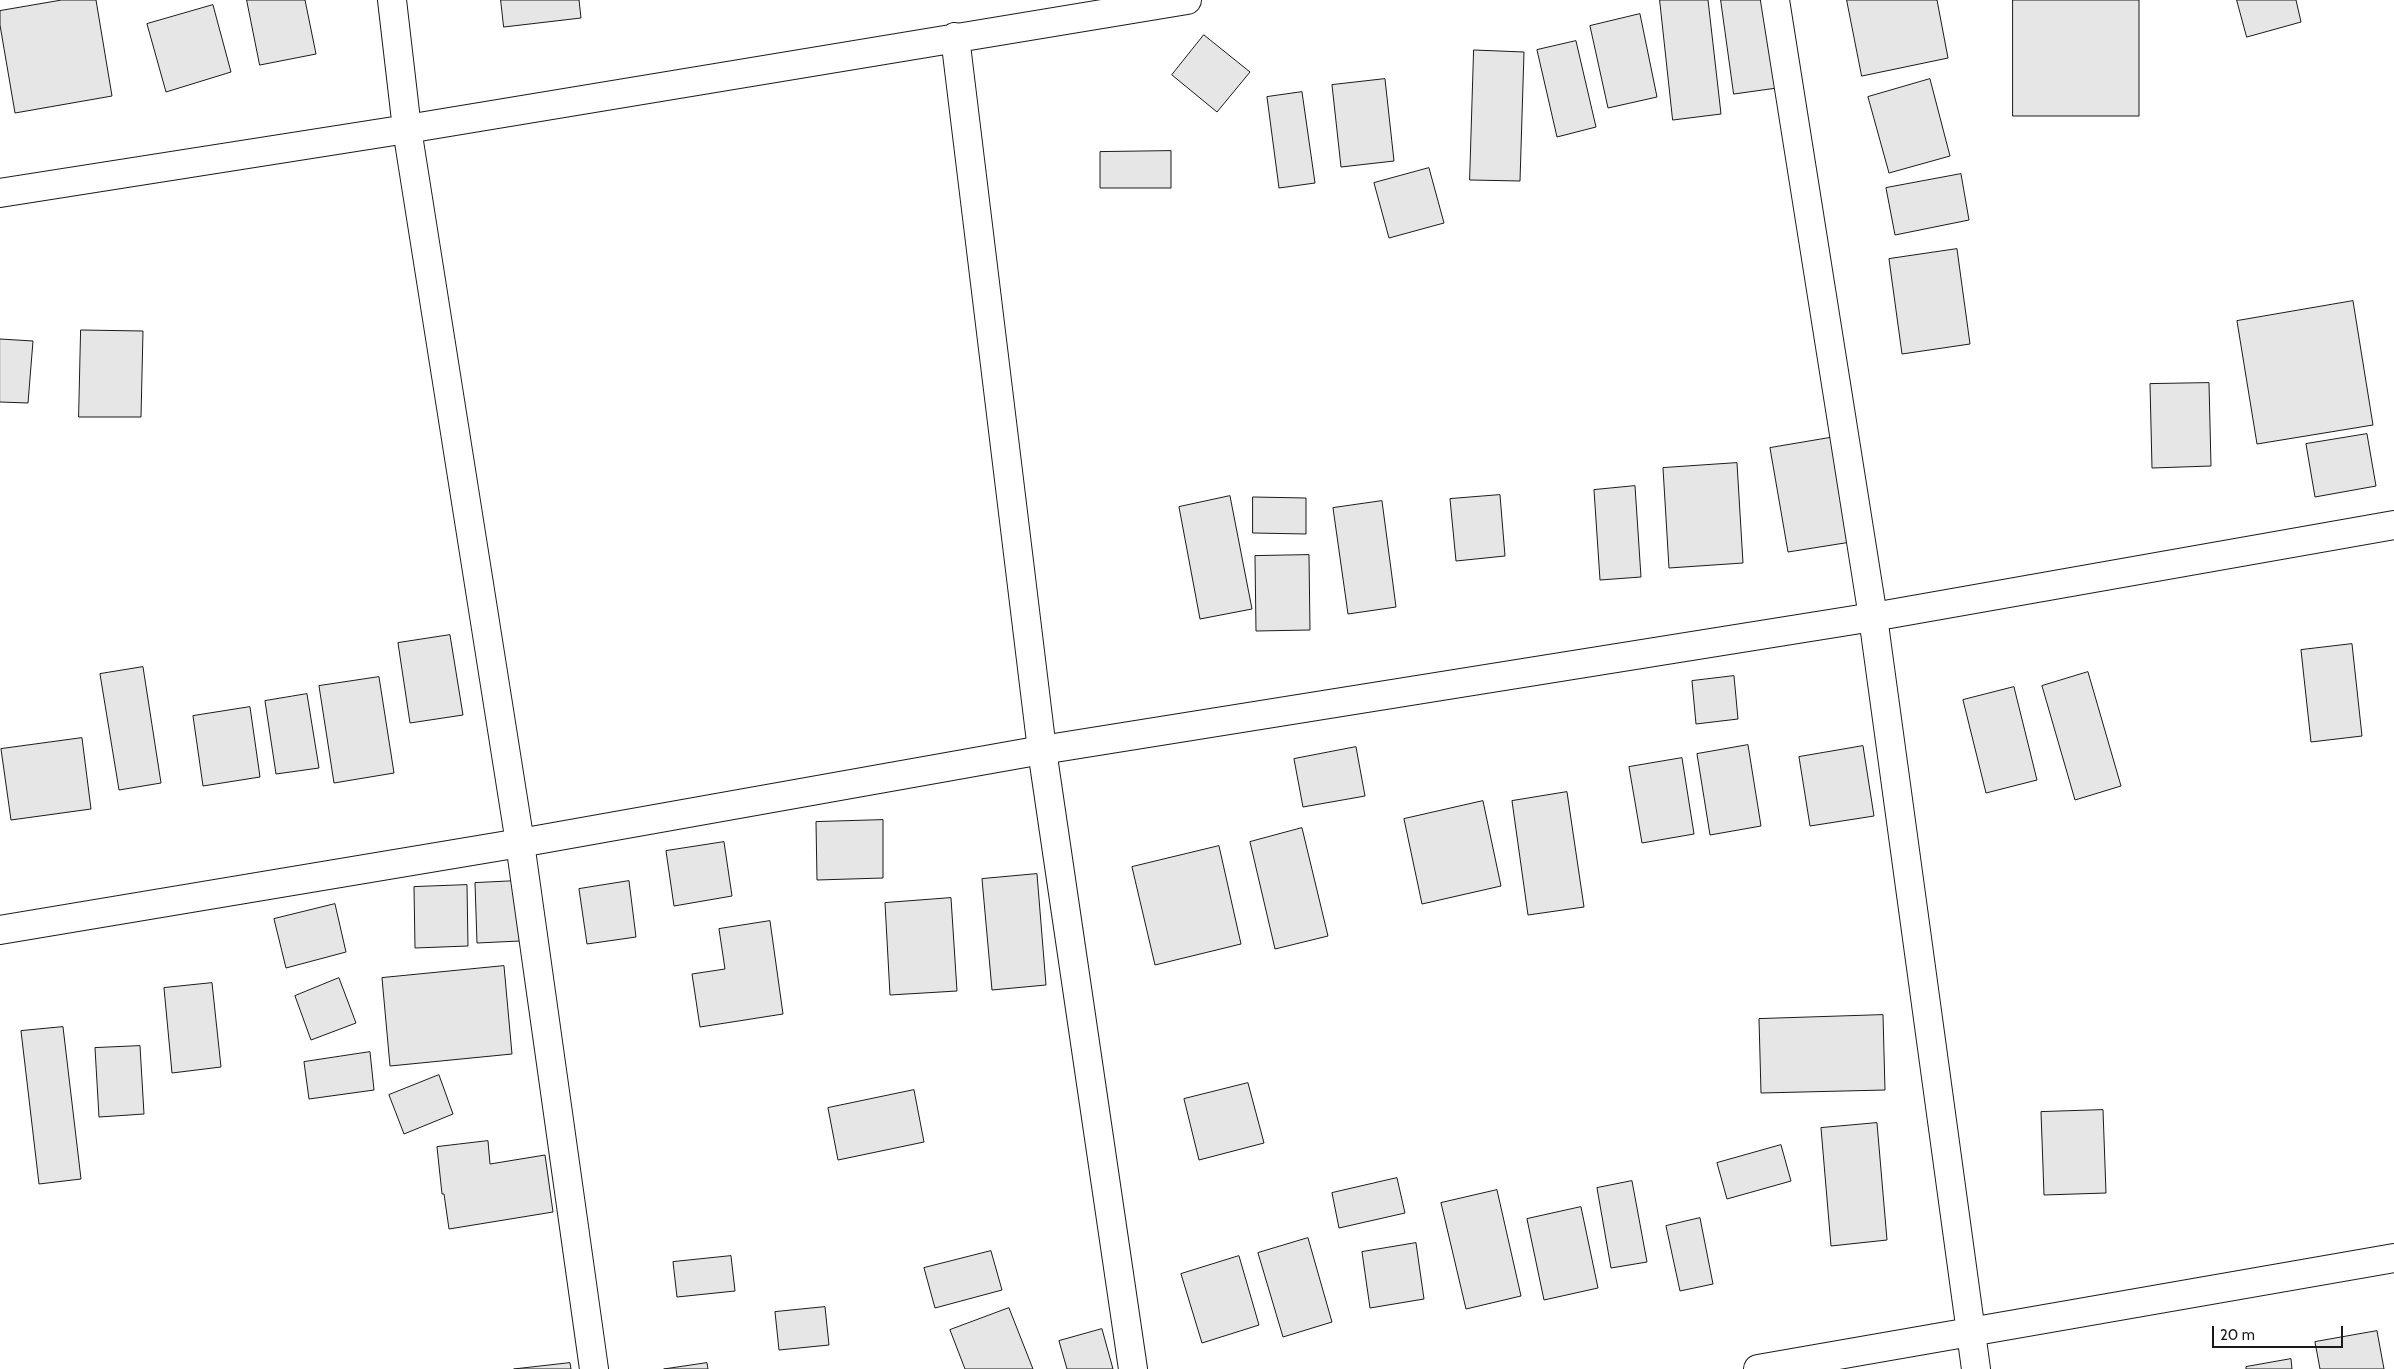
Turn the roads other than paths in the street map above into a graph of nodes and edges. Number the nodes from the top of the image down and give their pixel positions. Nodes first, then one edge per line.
1 (392, 0) edge
2 (1187, 0) edge
3 (1775, 0) edge
4 (955, 37) junction
5 (407, 129) junction
6 (0, 193) edge
7 (2394, 526) edge
8 (1873, 617) junction
9 (1042, 750) junction
10 (520, 843) junction
11 (0, 930) edge
12 (2394, 1258) edge
13 (1970, 1332) junction
14 (594, 1369) edge
15 (1133, 1369) edge
16 (1758, 1369) edge
17 (1976, 1369) edge

1 - 5 street
2 - 4 street
3 - 8 street
4 - 5 street
4 - 9 street
5 - 6 street
5 - 10 street
7 - 8 street
8 - 9 street
8 - 13 street
9 - 10 street
9 - 15 street
10 - 11 street
10 - 14 street
12 - 13 street
13 - 16 street
13 - 17 street

